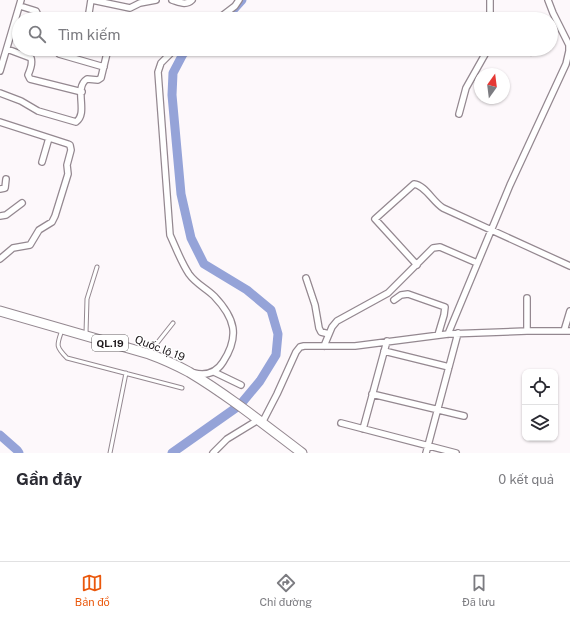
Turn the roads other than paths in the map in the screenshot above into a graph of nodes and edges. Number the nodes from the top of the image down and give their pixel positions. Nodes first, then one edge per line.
1 (91, 0) edge
2 (156, 0) edge
3 (172, 0) edge
4 (192, 0) edge
5 (239, 0) edge
6 (490, 0) edge
7 (548, 0) edge
8 (21, 3) edge
9 (36, 12) edge
10 (89, 12) edge
11 (227, 12) edge
12 (490, 12) edge
13 (553, 12) edge
14 (558, 23) edge
15 (12, 33) edge
16 (7, 49) junction
17 (12, 51) edge
18 (26, 56) edge
19 (66, 56) edge
20 (106, 56) edge
21 (168, 56) edge
22 (484, 56) edge
23 (104, 67) junction
24 (0, 71) edge
25 (82, 92) junction
26 (0, 93) edge
27 (459, 114) dead end
28 (0, 122) edge
29 (49, 138) junction
30 (42, 162) dead end
31 (6, 179) dead end
32 (0, 189) edge
33 (22, 203) dead end
34 (0, 216) edge
35 (491, 230) junction
36 (0, 259) edge
37 (477, 264) junction
38 (417, 265) junction
39 (570, 266) edge
40 (97, 267) dead end
41 (306, 278) dead end
42 (527, 298) dead end
43 (394, 300) dead end
44 (570, 311) edge
45 (0, 312) edge
46 (173, 323) dead end
47 (62, 330) junction
48 (527, 331) junction
49 (567, 331) edge
50 (458, 333) junction
51 (329, 334) junction
52 (448, 334) junction
53 (438, 335) junction
54 (86, 336) junction
55 (387, 341) junction
56 (324, 346) junction
57 (384, 352) junction
58 (149, 354) junction
59 (449, 367) junction
60 (187, 371) junction
61 (214, 372) junction
62 (126, 373) junction
63 (241, 385) dead end
64 (182, 388) dead end
65 (372, 394) junction
66 (437, 410) junction
67 (464, 416) dead end
68 (258, 420) junction
69 (341, 423) dead end
70 (363, 429) junction
71 (428, 445) junction
72 (110, 453) edge
73 (213, 453) edge
74 (302, 453) edge
75 (426, 453) edge
76 (456, 453) edge

1 - 2 street
1 - 10 street
3 - 4 street
5 - 11 street
6 - 12 street
7 - 13 street
8 - 9 street
14 - 35 street
15 - 16 street
16 - 17 street
16 - 24 street
18 - 25 street
19 - 23 street
20 - 23 street
21 - 61 street
22 - 27 street
23 - 25 street
25 - 26 street
28 - 29 street
29 - 30 street
29 - 36 street
31 - 32 street
33 - 34 street
35 - 37 street
35 - 38 street
35 - 39 street
37 - 38 street
37 - 52 street
38 - 51 street
40 - 54 lane
41 - 51 street
42 - 48 street
43 - 53 street
44 - 49 street
45 - 47 highway, Quốc lộ 19 / QL.19
46 - 58 lane
47 - 54 highway, Quốc lộ 19 / QL.19
47 - 62 lane
48 - 49 street
48 - 50 street
50 - 52 street
50 - 59 street
51 - 56 street
52 - 53 street
53 - 55 street
54 - 58 highway, Quốc lộ 19 / QL.19
55 - 56 street
55 - 57 street
56 - 68 street
57 - 59 street
57 - 65 street
58 - 60 highway, Quốc lộ 19 / QL.19
59 - 66 street
60 - 61 street
60 - 68 highway, Quốc lộ 19 / QL.19
61 - 63 street
62 - 64 lane
62 - 72 lane
65 - 66 street
65 - 70 street
66 - 67 street
66 - 71 street
68 - 73 street
68 - 74 highway, QL.19
69 - 70 street
70 - 71 street
71 - 75 street
71 - 76 street

